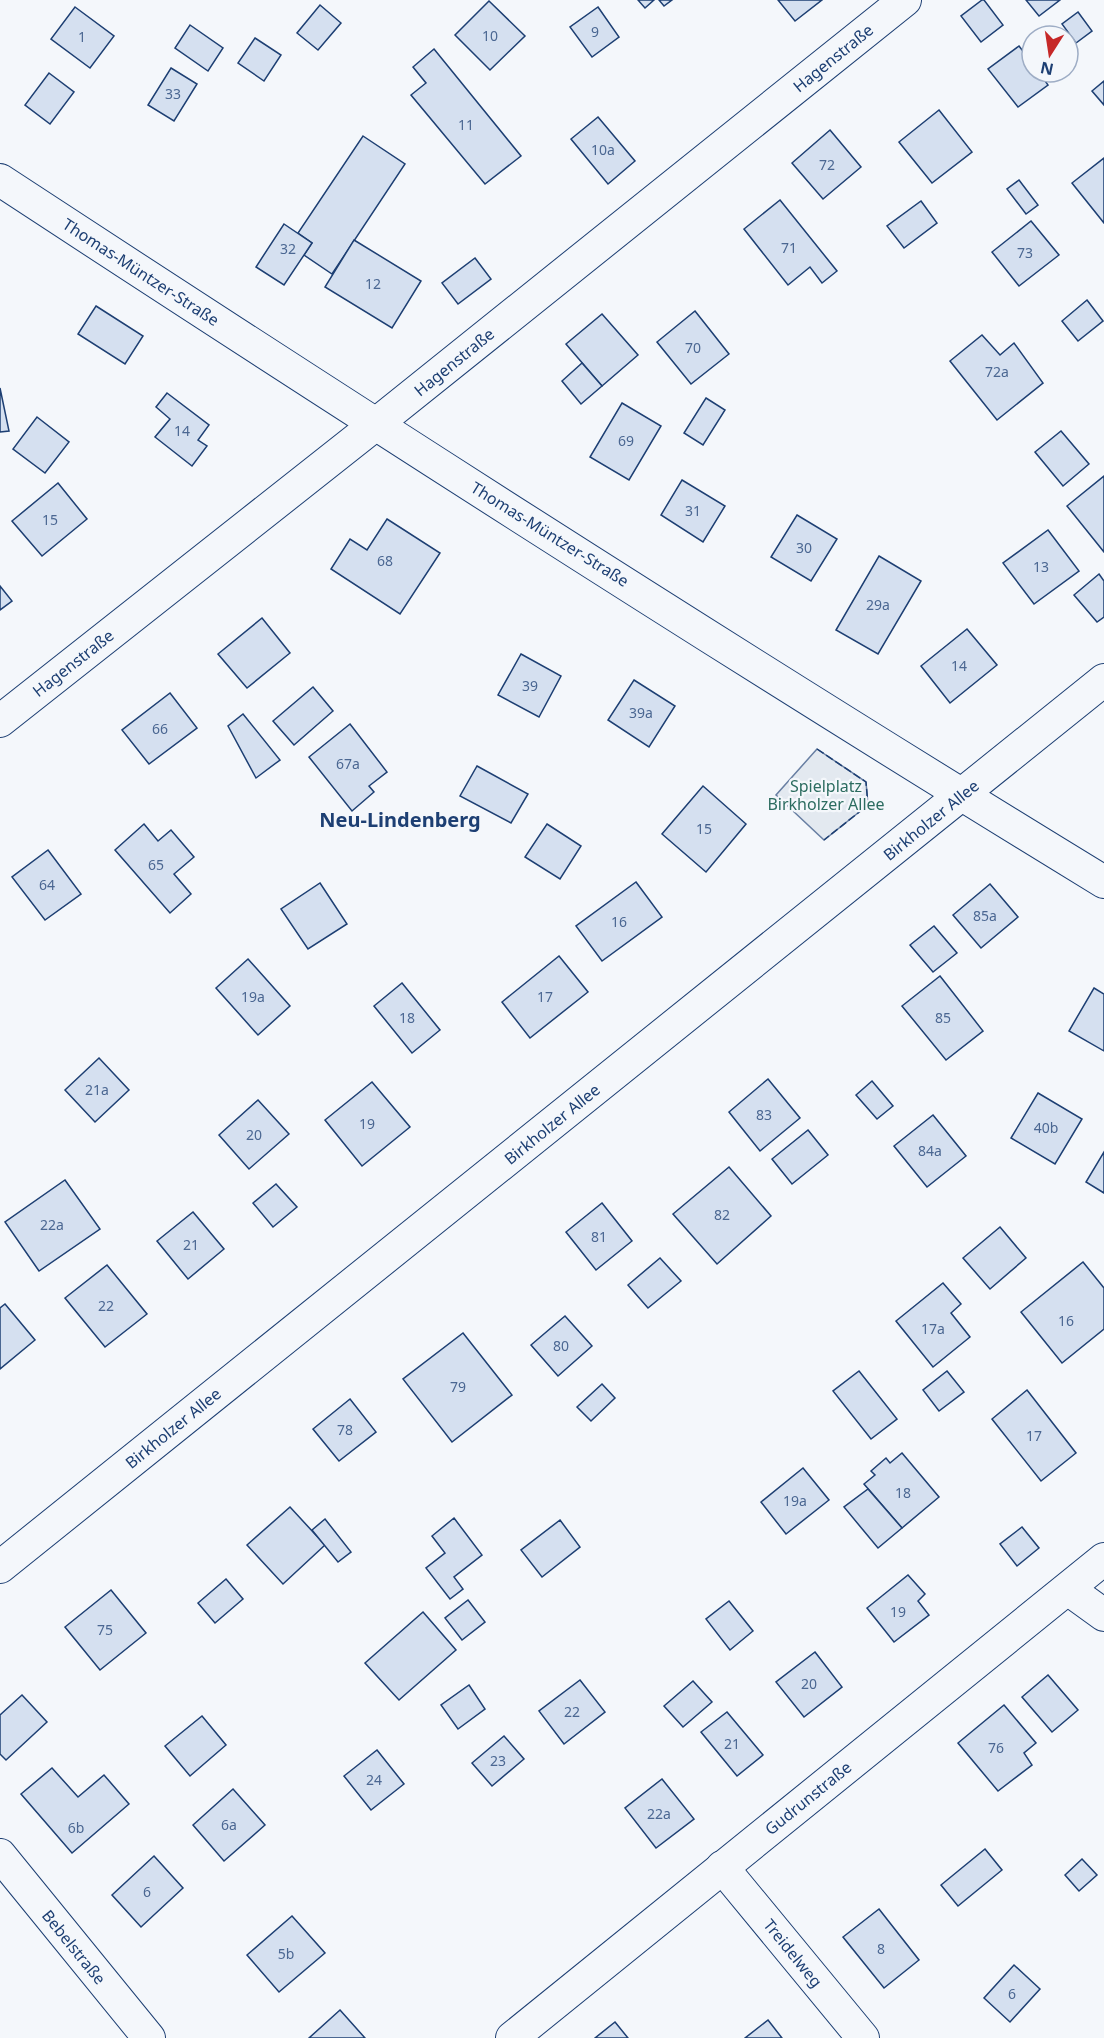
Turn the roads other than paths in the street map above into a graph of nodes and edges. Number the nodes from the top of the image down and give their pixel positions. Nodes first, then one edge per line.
1 (905, 0) edge
2 (0, 180) edge
3 (376, 424) junction
4 (1104, 680) edge
5 (0, 721) edge
6 (961, 796) junction
7 (1104, 882) edge
8 (1104, 1559) edge
9 (0, 1568) edge
10 (1068, 1589) junction
11 (1104, 1615) edge
12 (0, 1855) edge
13 (723, 1867) junction
14 (149, 2038) edge
15 (512, 2038) edge
16 (863, 2038) edge

1 - 3 street, Hagenstraße
2 - 3 street, Thomas-Müntzer-Straße
3 - 5 street, Hagenstraße
3 - 6 street, Thomas-Müntzer-Straße
4 - 6 street, Birkholzer Allee
6 - 7 street, Thomas-Müntzer-Straße
6 - 9 street, Birkholzer Allee
8 - 10 street, Gudrunstraße
10 - 11 street
10 - 13 street, Gudrunstraße
12 - 14 street, Bebelstraße
13 - 15 street, Gudrunstraße
13 - 16 street, Treidelweg

